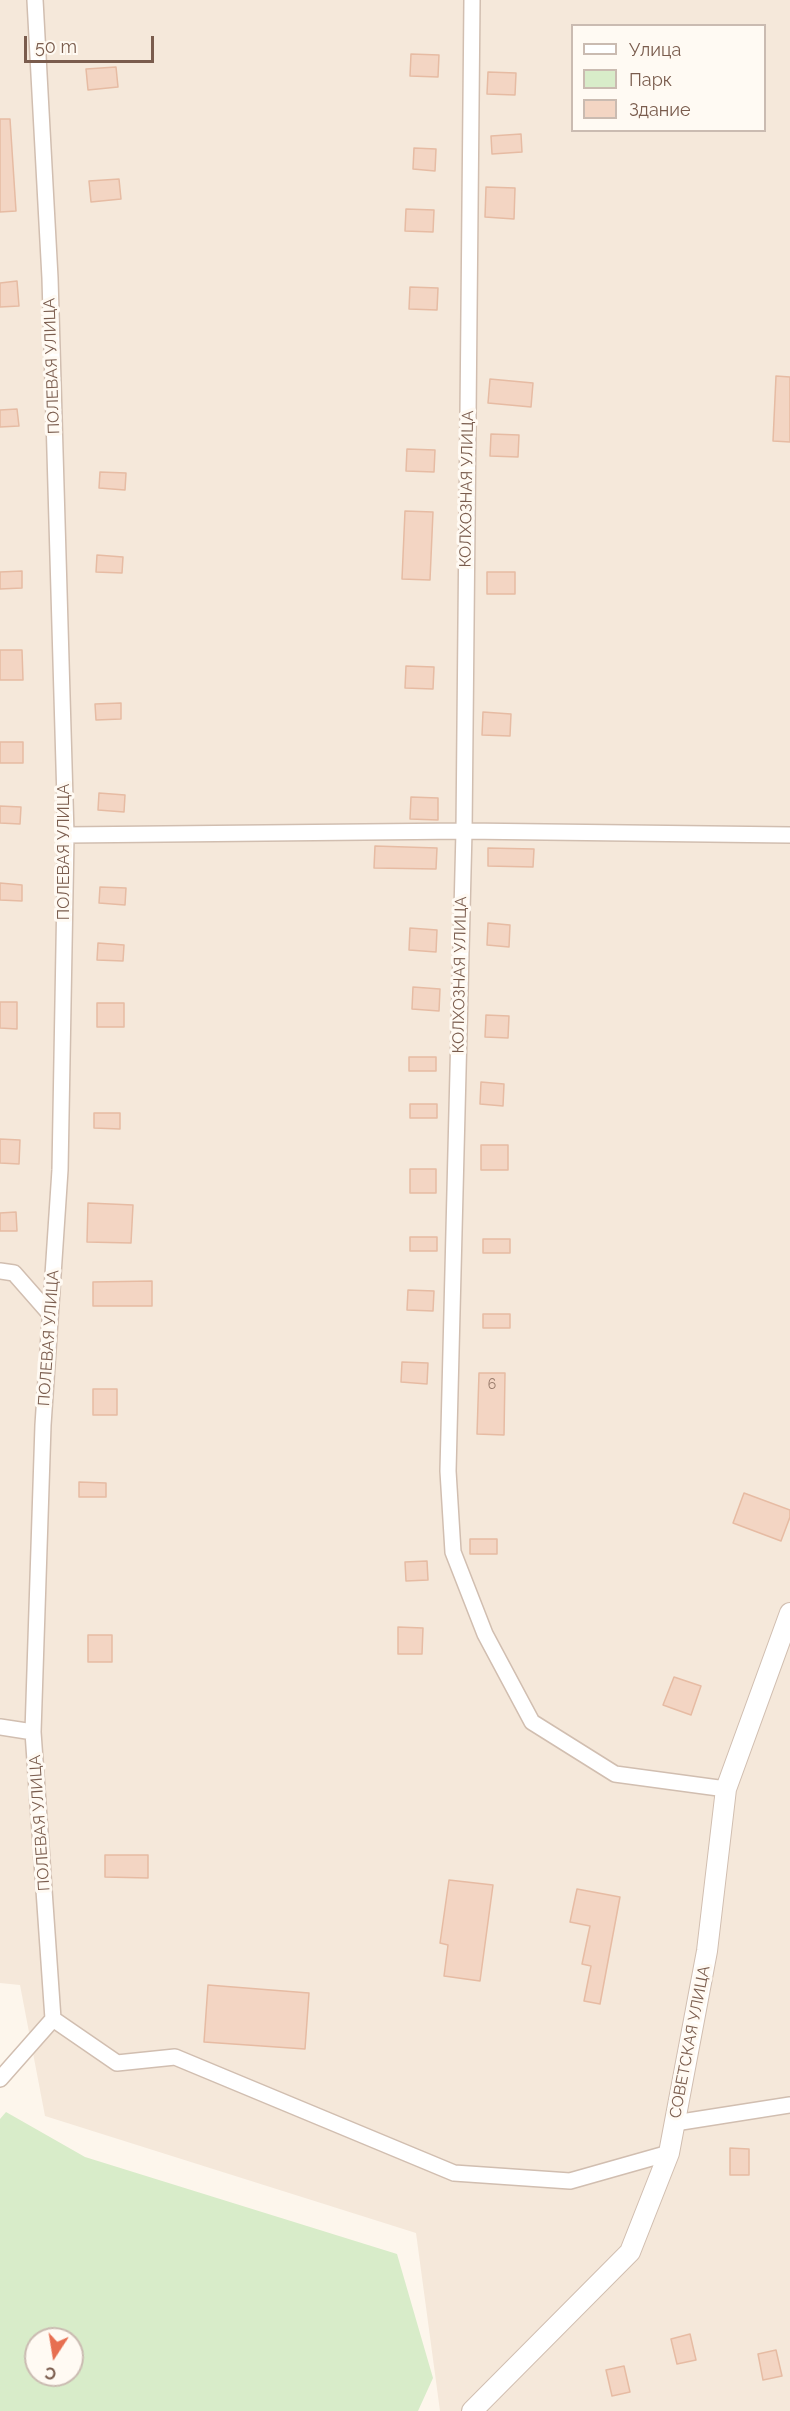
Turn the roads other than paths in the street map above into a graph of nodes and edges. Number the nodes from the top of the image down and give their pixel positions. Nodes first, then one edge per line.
1 (35, 0) edge
2 (472, 0) edge
3 (464, 831) junction
4 (66, 835) junction
5 (790, 835) edge
6 (0, 1271) edge
7 (50, 1314) junction
8 (790, 1613) edge
9 (0, 1727) edge
10 (33, 1732) junction
11 (726, 1789) junction
12 (53, 2019) junction
13 (0, 2079) edge
14 (790, 2105) edge
15 (675, 2123) junction
16 (669, 2153) junction
17 (472, 2411) edge

1 - 4 street, ПОЛЕВАЯ УЛИЦА
2 - 3 street, КОЛХОЗНАЯ УЛИЦА
3 - 4 street
3 - 5 street
3 - 11 street, КОЛХОЗНАЯ УЛИЦА
4 - 7 street, ПОЛЕВАЯ УЛИЦА
6 - 7 street
7 - 10 street, ПОЛЕВАЯ УЛИЦА
8 - 11 street, СОВЕТСКАЯ УЛИЦА
9 - 10 street
10 - 12 street, ПОЛЕВАЯ УЛИЦА
11 - 15 street, СОВЕТСКАЯ УЛИЦА
12 - 13 street
12 - 16 street
14 - 15 street
15 - 16 street, СОВЕТСКАЯ УЛИЦА
16 - 17 street, СОВЕТСКАЯ УЛИЦА

